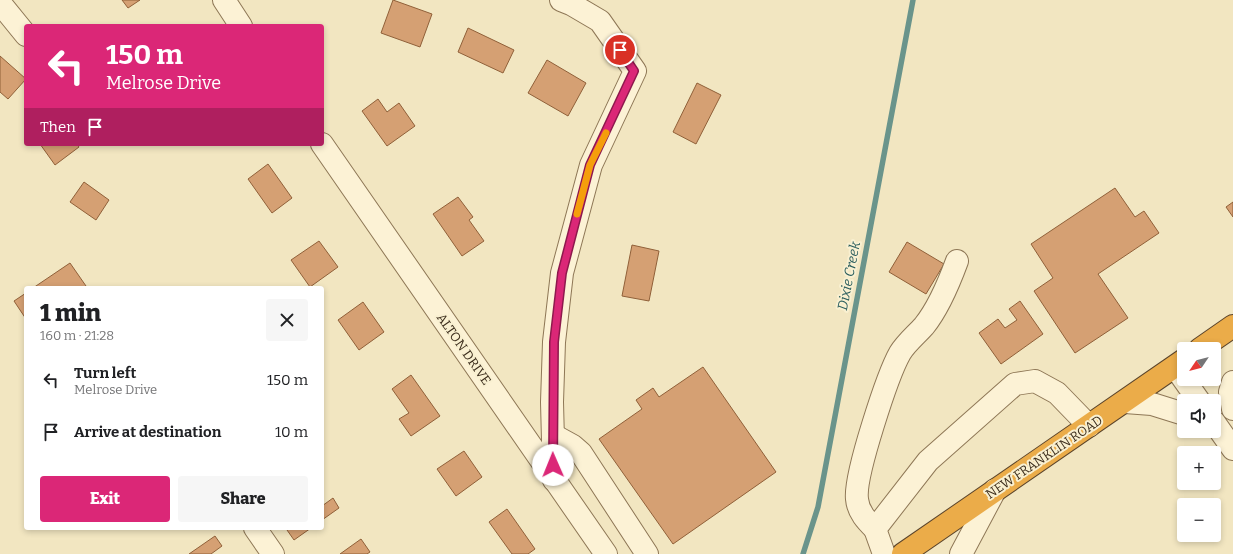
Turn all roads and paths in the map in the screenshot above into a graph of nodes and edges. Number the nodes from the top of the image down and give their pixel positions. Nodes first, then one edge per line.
1 (224, 0) edge
2 (561, 0) edge
3 (0, 3) edge
4 (241, 24) edge
5 (24, 33) edge
6 (323, 146) edge
7 (957, 261) dead end
8 (1233, 326) edge
9 (1210, 342) edge
10 (1177, 364) edge
11 (1233, 382) edge
12 (1125, 402) junction
13 (1233, 409) edge
14 (1177, 412) edge
15 (1089, 426) junction
16 (553, 435) junction
17 (554, 480) junction
18 (995, 490) junction
19 (875, 529) junction
20 (256, 530) edge
21 (273, 554) edge
22 (606, 554) edge
23 (647, 554) edge
24 (884, 554) edge
25 (903, 554) edge
26 (961, 554) edge

1 - 4 street
2 - 16 street
3 - 5 street
6 - 17 street, ALTON DRIVE
7 - 19 street
8 - 9 highway
10 - 12 highway, NEW FRANKLIN ROAD
11 - 13 street
12 - 14 street
12 - 15 highway, NEW FRANKLIN ROAD
15 - 18 highway, NEW FRANKLIN ROAD
15 - 19 street
16 - 17 street
16 - 23 street
17 - 22 street, ALTON DRIVE
18 - 25 highway, NEW FRANKLIN ROAD
18 - 26 street
19 - 24 street
20 - 21 street

